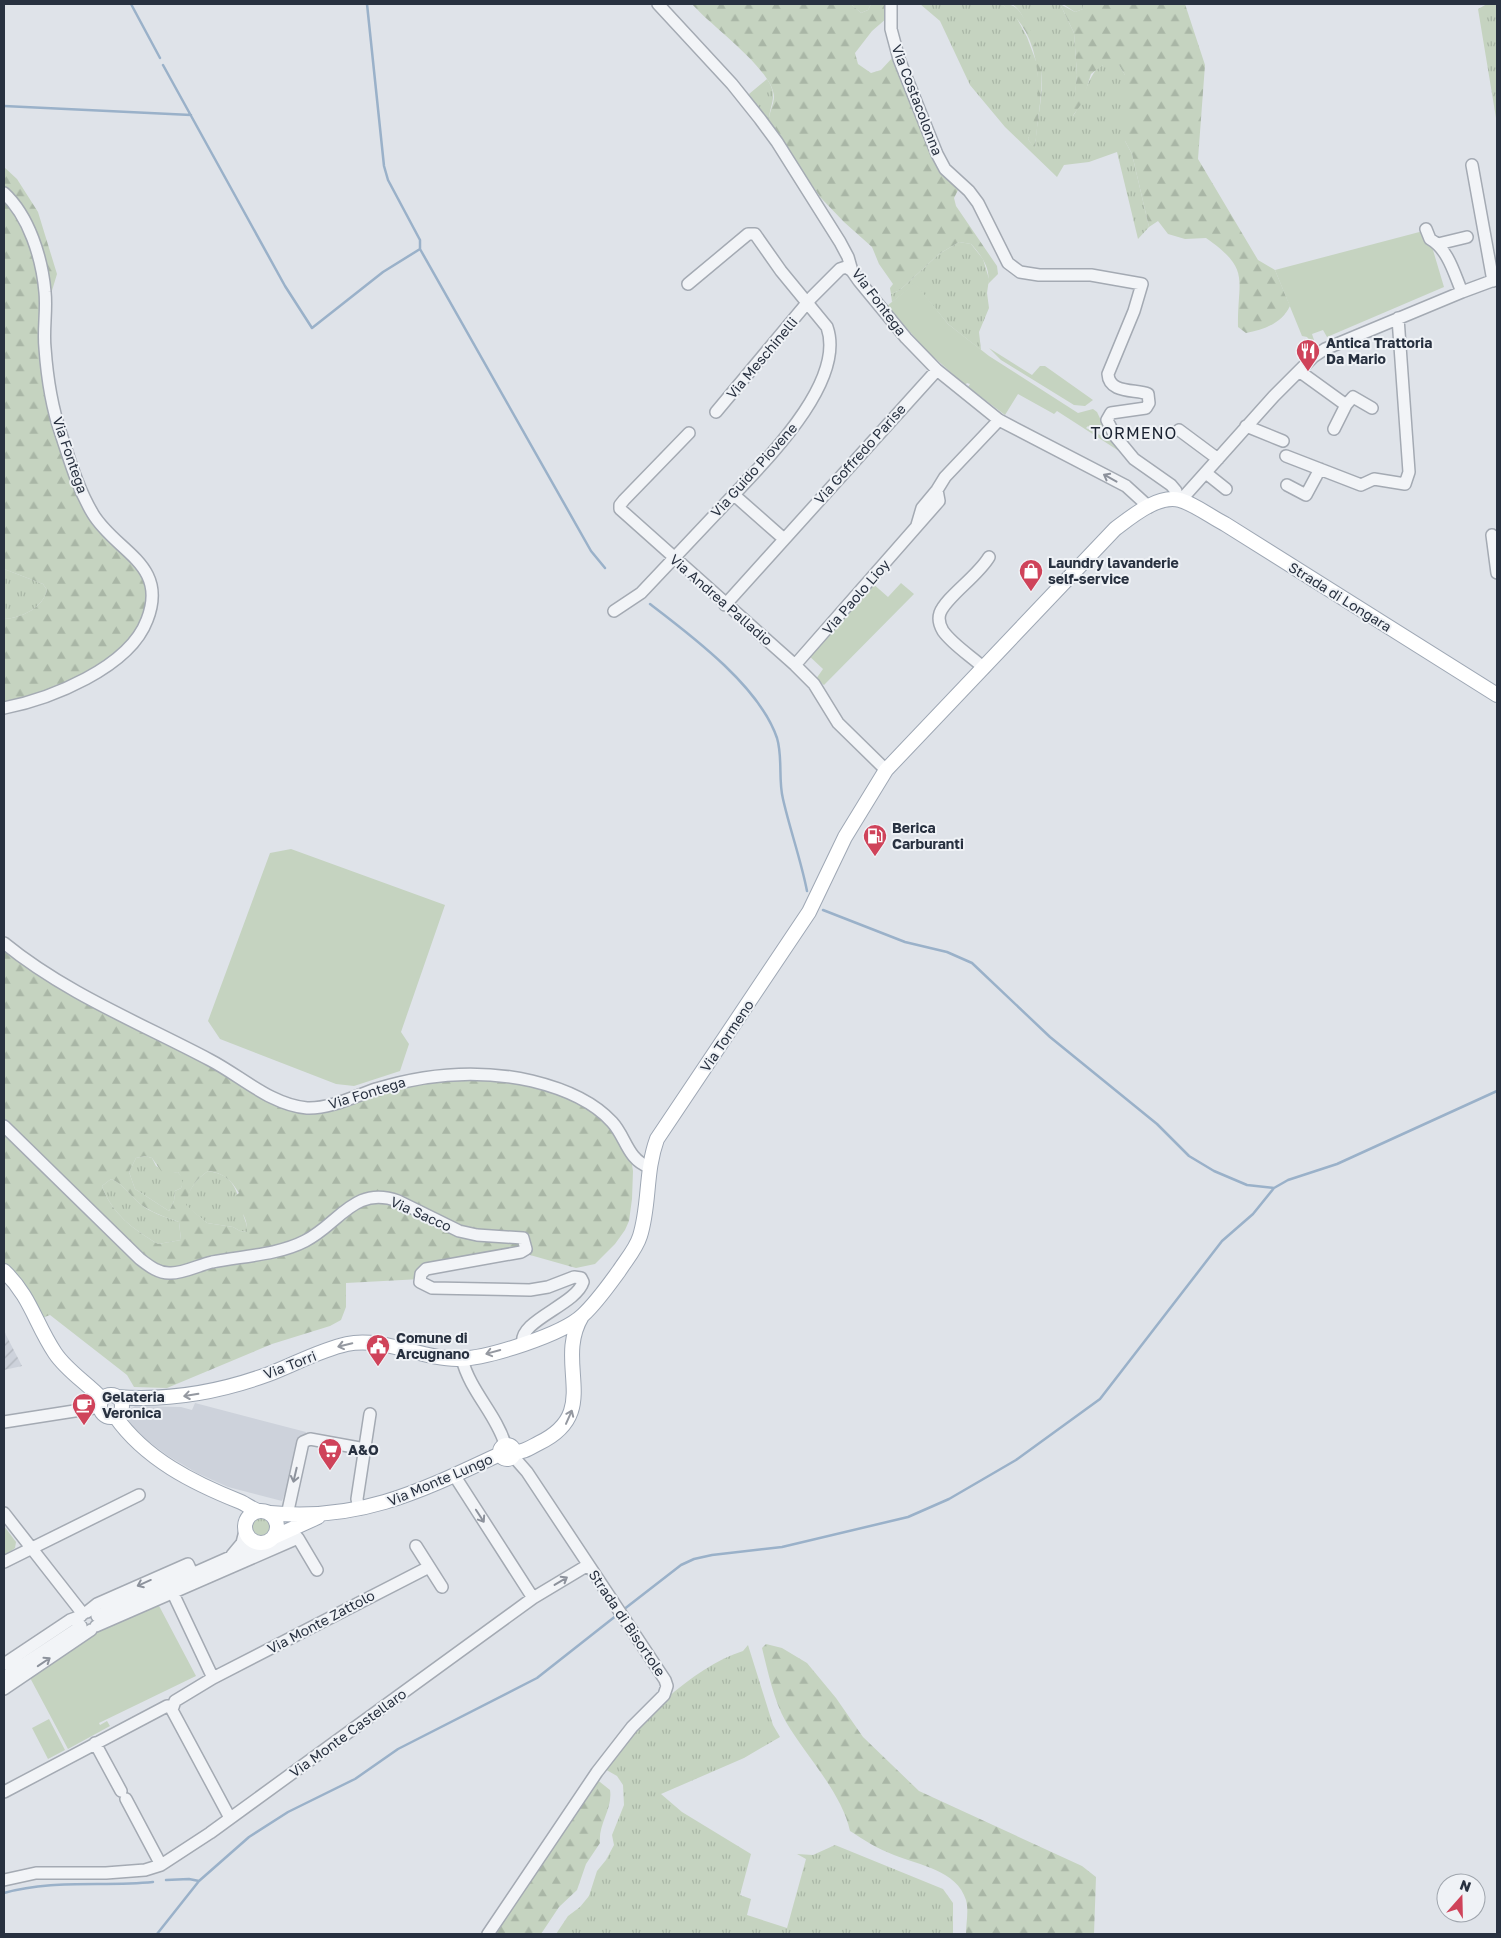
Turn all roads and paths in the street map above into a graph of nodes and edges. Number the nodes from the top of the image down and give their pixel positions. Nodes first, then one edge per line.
1 (658, 4) edge
2 (891, 4) edge
3 (1472, 165) dead end
4 (4, 193) edge
5 (1426, 229) dead end
6 (1466, 237) dead end
7 (1438, 244) junction
8 (852, 271) junction
9 (1495, 280) edge
10 (688, 284) dead end
11 (1462, 292) junction
12 (807, 303) junction
13 (1398, 318) junction
14 (937, 370) junction
15 (1299, 371) junction
16 (1346, 405) junction
17 (1372, 408) dead end
18 (716, 412) dead end
19 (998, 420) junction
20 (1246, 426) junction
21 (1334, 429) dead end
22 (1180, 430) dead end
23 (689, 433) dead end
24 (1283, 441) dead end
25 (1286, 456) dead end
26 (1218, 459) junction
27 (1320, 469) junction
28 (1206, 473) junction
29 (1287, 485) dead end
30 (1226, 489) dead end
31 (733, 494) junction
32 (1179, 500) junction
33 (1149, 507) junction
34 (1492, 535) dead end
35 (784, 539) junction
36 (989, 557) dead end
37 (674, 559) junction
38 (1497, 573) edge
39 (726, 605) junction
40 (614, 611) dead end
41 (795, 665) junction
42 (984, 668) junction
43 (1497, 694) edge
44 (4, 708) edge
45 (886, 770) junction
46 (4, 943) edge
47 (4, 1126) edge
48 (648, 1166) junction
49 (4, 1271) edge
50 (582, 1316) junction
51 (562, 1328) junction
52 (572, 1341) junction
53 (523, 1344) junction
54 (462, 1359) junction
55 (117, 1397) junction
56 (101, 1403) junction
57 (370, 1414) dead end
58 (115, 1416) junction
59 (4, 1422) edge
60 (365, 1448) junction
61 (508, 1452) junction
62 (454, 1475) junction
63 (139, 1495) dead end
64 (230, 1499) junction
65 (359, 1509) junction
66 (264, 1512) junction
67 (4, 1513) edge
68 (287, 1514) junction
69 (321, 1516) junction
70 (245, 1528) junction
71 (268, 1540) junction
72 (416, 1546) dead end
73 (31, 1548) junction
74 (231, 1557) junction
75 (4, 1562) edge
76 (588, 1565) junction
77 (429, 1567) junction
78 (190, 1568) junction
79 (317, 1570) dead end
80 (442, 1587) dead end
81 (171, 1589) junction
82 (534, 1598) junction
83 (88, 1620) junction
84 (4, 1664) edge
85 (4, 1677) edge
86 (213, 1678) junction
87 (4, 1689) edge
88 (173, 1706) junction
89 (95, 1743) junction
90 (4, 1792) edge
91 (230, 1818) junction
92 (161, 1865) junction
93 (4, 1880) edge
94 (488, 1934) edge

1 - 8 street, Via Fontega
2 - 32 street, Via Costacolonna
3 - 9 street
4 - 44 street, Via Fontega
5 - 7 street
6 - 7 street
7 - 11 street
8 - 12 street, Via Meschinelli
8 - 14 street, Via Fontega
9 - 11 street
10 - 12 street, Via Meschinelli
11 - 13 street
12 - 18 street, Via Meschinelli
12 - 31 street, Via Guido Piovene
13 - 15 street
13 - 27 street
14 - 19 street, Via Fontega
14 - 35 street, Via Goffredo Parise
15 - 16 street
15 - 20 street
16 - 17 street
16 - 21 street
33 -> 19 street, Via Fontega
19 - 41 street, Via Paolo Lioy
20 - 24 street
20 - 26 street
22 - 26 street
23 - 37 street, Via Andrea Palladio
25 - 27 street
26 - 28 street
27 - 29 street
28 - 30 street
28 - 32 street
31 - 35 street
31 - 37 street, Via Guido Piovene
32 - 33 main road, Via Tormeno
32 - 43 main road, Strada di Longara
33 - 42 main road, Via Tormeno
34 - 38 street
35 - 39 street, Via Goffredo Parise
36 - 42 street
37 - 39 street, Via Andrea Palladio
37 - 40 street, Via Guido Piovene
39 - 41 street, Via Andrea Palladio
41 - 45 street, Via Andrea Palladio
42 - 45 main road, Via Tormeno
45 - 48 main road, Via Tormeno
46 - 48 street, Via Fontega
47 - 53 street, Via Sacco
48 - 50 main road, Via Tormeno
49 - 56 main road
50 - 51 main road, Via Tormeno
50 - 52 main road
51 - 52 main road
51 - 53 main road, Via Tormeno
61 -> 52 main road, Via Monte Lungo
53 -> 54 main road, Via Tormeno
54 -> 55 main road, Via Torri
54 - 61 street, Strada di Bisortole
55 - 56 main road
55 - 58 main road
56 - 58 main road
56 - 59 street
57 - 60 street
58 - 64 main road
60 - 65 street
60 -> 68 street
61 - 62 main road, Via Monte Lungo
61 - 76 street, Strada di Bisortole
62 - 65 main road, Via Monte Lungo
62 -> 82 street
63 - 73 street
64 - 66 main road
64 - 70 main road
65 - 69 main road, Via Monte Lungo
66 - 68 main road
66 - 70 main road
66 - 71 main road
67 - 73 street
68 - 69 main road
69 - 71 main road
70 - 71 main road
70 - 74 street
71 - 74 street
72 - 77 street
73 - 75 street
73 - 83 street
74 - 78 street
82 -> 76 street, Via Monte Castellaro
76 - 94 street, Strada di Bisortole
77 - 80 street
77 - 86 street, Via Monte Zattolo
78 - 81 street
78 -> 83 street
79 - 81 street
81 - 83 street
81 - 86 street
82 - 91 street, Via Monte Castellaro
83 - 84 street
83 - 85 street
87 -> 83 street
86 - 88 street, Via Monte Zattolo
88 - 89 street, Via Monte Zattolo
88 - 91 street
89 - 90 street, Via Monte Zattolo
89 - 92 street
91 - 92 street, Via Monte Castellaro
92 - 93 street, Via Monte Castellaro

